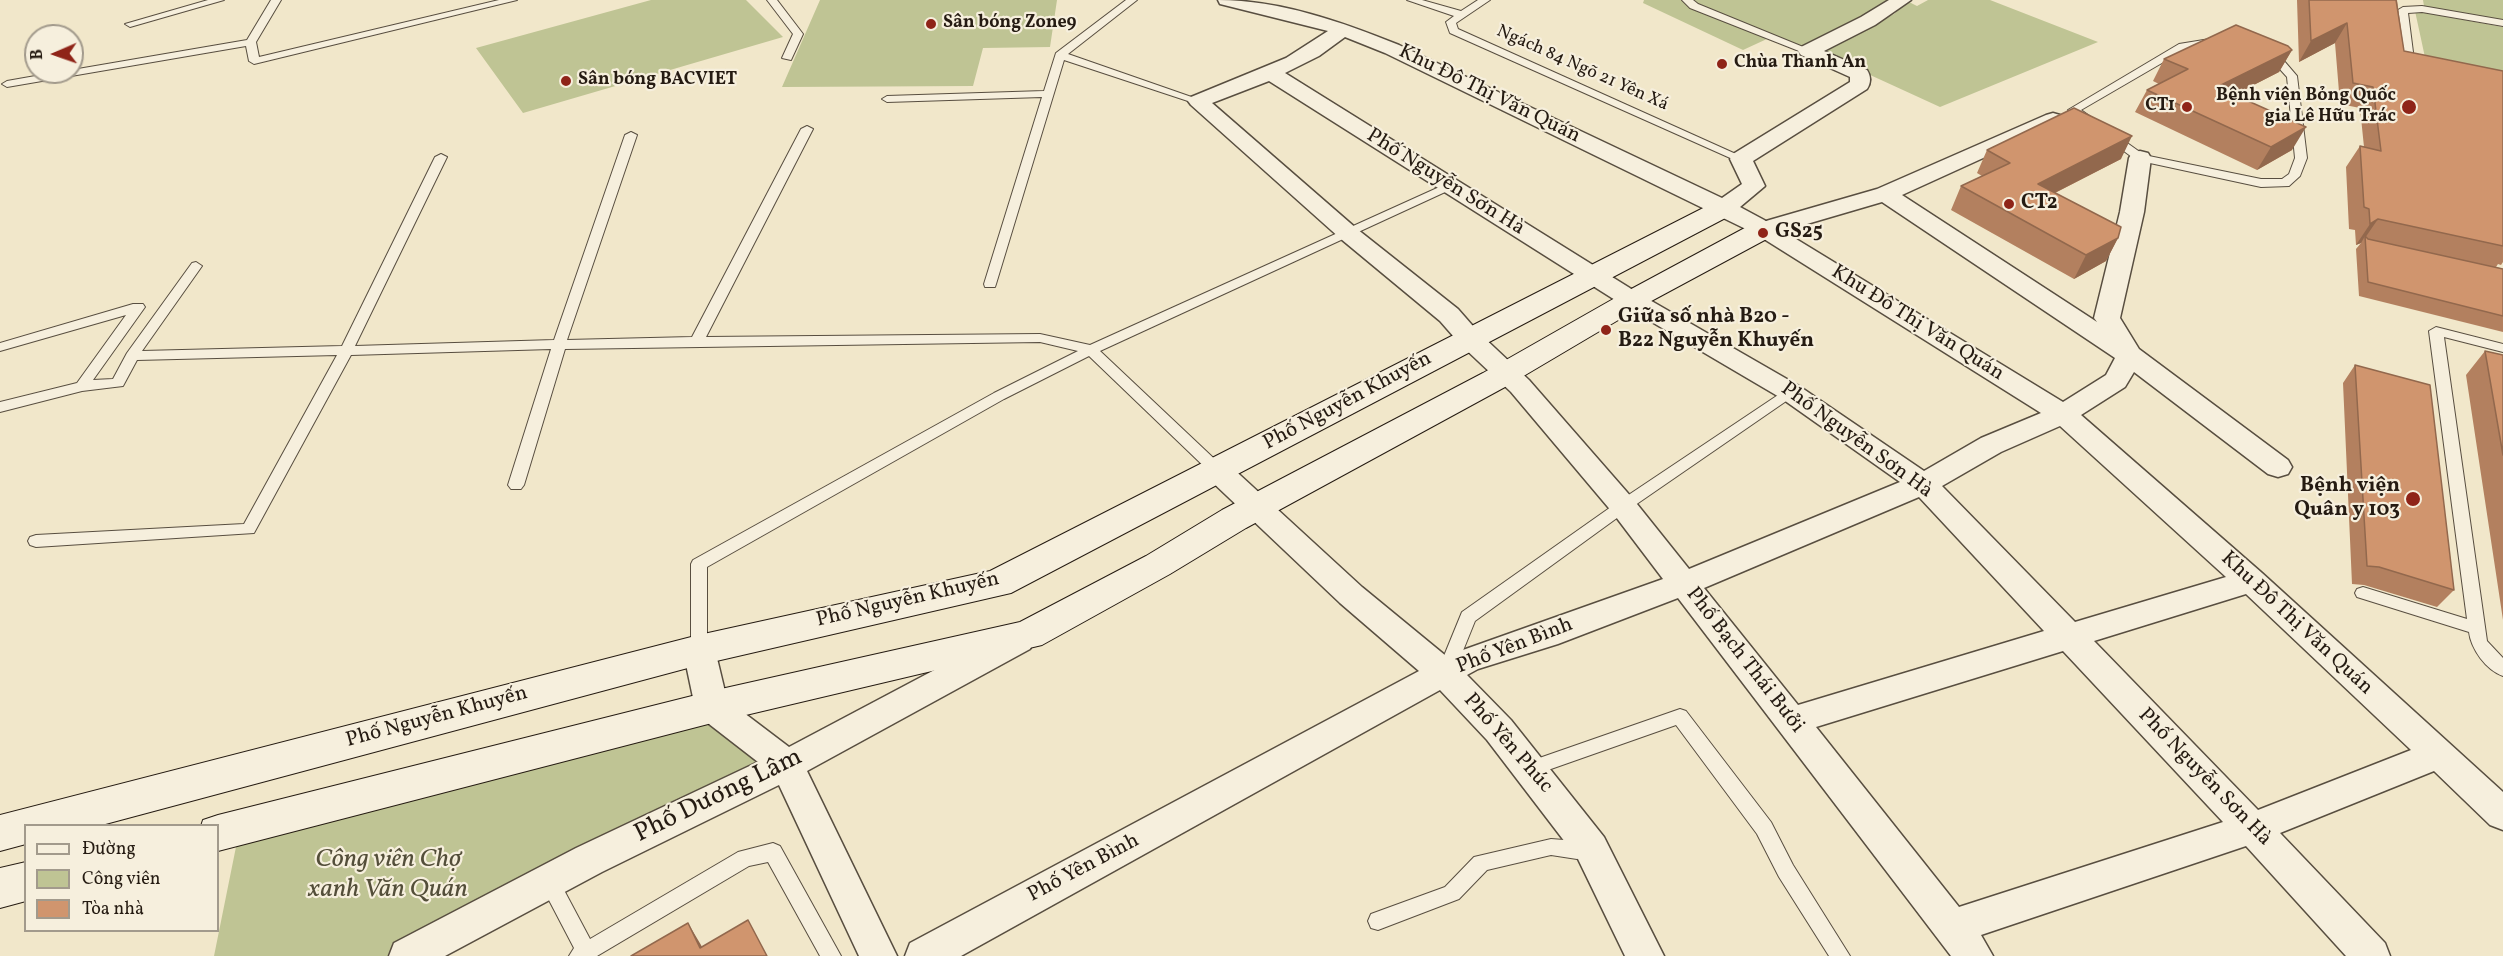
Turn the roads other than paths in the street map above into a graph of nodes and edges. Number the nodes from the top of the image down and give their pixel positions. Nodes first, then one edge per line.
1 (219, 0) edge
2 (276, 0) edge
3 (512, 0) edge
4 (772, 0) edge
5 (1132, 0) edge
6 (1227, 0) edge
7 (1412, 0) edge
8 (1485, 0) edge
9 (1687, 0) edge
10 (1902, 0) edge
11 (1462, 15) junction
12 (2503, 23) edge
13 (130, 24) dead end
14 (1342, 29) junction
15 (251, 42) junction
16 (1808, 51) junction
17 (1060, 56) junction
18 (787, 58) dead end
19 (1269, 72) junction
20 (2426, 73) edge
21 (7, 84) dead end
22 (1047, 94) junction
23 (887, 99) dead end
24 (1198, 101) junction
25 (2074, 110) junction
26 (807, 129) dead end
27 (631, 135) dead end
28 (441, 157) dead end
29 (2140, 158) junction
30 (1741, 159) junction
31 (1450, 187) junction
32 (1885, 194) junction
33 (1724, 208) junction
34 (1764, 229) junction
35 (1349, 234) junction
36 (196, 266) dead end
37 (1592, 275) junction
38 (990, 284) dead end
39 (1632, 300) junction
40 (1470, 339) junction
41 (697, 341) junction
42 (559, 345) junction
43 (0, 346) edge
44 (2503, 348) edge
45 (1091, 350) junction
46 (346, 351) junction
47 (2129, 355) junction
48 (132, 356) junction
49 (1507, 373) junction
50 (81, 386) junction
51 (1790, 393) junction
52 (0, 407) edge
53 (2063, 414) junction
54 (2278, 467) dead end
55 (1218, 471) junction
56 (1923, 484) junction
57 (516, 485) dead end
58 (1623, 506) junction
59 (1258, 507) junction
60 (36, 541) dead end
61 (2251, 581) junction
62 (1683, 584) junction
63 (2363, 593) dead end
64 (2477, 627) junction
65 (1029, 635) junction
66 (2068, 638) junction
67 (699, 650) junction
68 (2503, 669) edge
69 (1445, 674) junction
70 (712, 707) junction
71 (1791, 721) junction
72 (2437, 755) junction
73 (787, 765) junction
74 (1531, 768) junction
75 (2503, 813) edge
76 (35, 824) edge
77 (24, 827) edge
78 (2252, 828) junction
79 (0, 833) edge
80 (219, 833) edge
81 (1591, 848) junction
82 (549, 881) junction
83 (24, 882) edge
84 (0, 888) edge
85 (1378, 921) dead end
86 (1952, 927) junction
87 (583, 954) edge
88 (408, 956) edge
89 (831, 956) edge
90 (878, 956) edge
91 (924, 956) edge
92 (1645, 956) edge
93 (1840, 956) edge
94 (1974, 956) edge
95 (2371, 956) edge

1 - 13 lane
2 - 15 lane
3 - 15 lane
4 - 18 lane
5 - 17 lane
6 - 14 street, Khu Đô Thị Văn Quán
7 - 11 lane
8 - 11 lane, Ngách 84 Ngõ 21 Yên Xá
9 - 16 lane
10 - 16 street
11 - 30 lane, Ngách 84 Ngõ 21 Yên Xá
12 - 20 lane
14 - 19 street
14 - 33 street, Khu Đô Thị Văn Quán
15 - 21 lane
16 - 30 street
17 - 22 lane
17 - 24 lane
19 - 24 street
19 - 31 street, Phố Nguyễn Sơn Hà
22 - 23 lane
22 - 38 lane
24 - 35 street, Phố Bạch Thái Bưởi
25 - 29 lane
25 - 29 lane
25 - 32 street
26 - 41 lane
27 - 42 lane
28 - 46 lane
29 - 47 street
30 - 33 street
31 - 35 lane
31 - 37 street, Phố Nguyễn Sơn Hà
32 - 34 street
32 - 47 street
33 - 34 street, Khu Đô Thị Văn Quán
33 - 37 street, Phố Nguyễn Khuyến
34 - 39 street
34 - 53 street, Khu Đô Thị Văn Quán
35 - 40 street, Phố Bạch Thái Bưởi
35 - 45 lane
36 - 48 lane
37 - 39 street, Phố Nguyễn Sơn Hà
37 - 40 street, Phố Nguyễn Khuyến
39 - 49 street
39 - 51 street, Phố Nguyễn Sơn Hà
40 - 49 street, Phố Bạch Thái Bưởi
40 - 55 street, Phố Nguyễn Khuyến
41 - 42 lane
41 - 45 lane
42 - 46 lane
42 - 57 lane
43 - 50 lane
44 - 64 lane
45 - 55 lane
45 - 67 lane
46 - 48 lane
46 - 60 lane
47 - 53 street, Phố Yên Bình
47 - 54 street
48 - 50 lane
49 - 58 street, Phố Bạch Thái Bưởi
49 - 59 street
50 - 52 lane
51 - 56 street, Phố Nguyễn Sơn Hà
51 - 58 lane
53 - 56 street, Phố Yên Bình
53 - 61 street, Khu Đô Thị Văn Quán
55 - 59 street, Phố Yên Phúc
55 - 67 street, Phố Nguyễn Khuyến
56 - 62 street, Phố Yên Bình
56 - 66 street, Phố Nguyễn Sơn Hà
58 - 62 street, Phố Bạch Thái Bưởi
58 - 69 lane
59 - 65 street
59 - 69 street, Phố Yên Phúc
61 - 66 street
61 - 72 street, Khu Đô Thị Văn Quán
62 - 69 street, Phố Yên Bình
62 - 71 street, Phố Bạch Thái Bưởi
63 - 64 lane
64 - 68 lane
65 - 70 street
65 - 73 street, Phố Dương Lâm
66 - 71 street
66 - 78 street, Phố Nguyễn Sơn Hà
67 - 70 street
67 - 76 street, Phố Nguyễn Khuyến
69 - 74 street, Phố Yên Phúc
69 - 91 street, Phố Yên Bình
70 - 73 street
70 - 80 street
71 - 86 street, Phố Bạch Thái Bưởi
72 - 75 street, Khu Đô Thị Văn Quán
72 - 78 street
73 - 82 street, Phố Dương Lâm
73 - 90 street
74 - 81 street, Phố Yên Phúc
74 - 93 lane
77 - 79 street, Phố Nguyễn Khuyến
78 - 86 street
78 - 95 street, Phố Nguyễn Sơn Hà
81 - 85 lane
81 - 92 street, Phố Yên Phúc
82 - 87 lane
82 - 88 street, Phố Dương Lâm
83 - 84 street
86 - 94 street, Phố Bạch Thái Bưởi
87 - 89 lane

